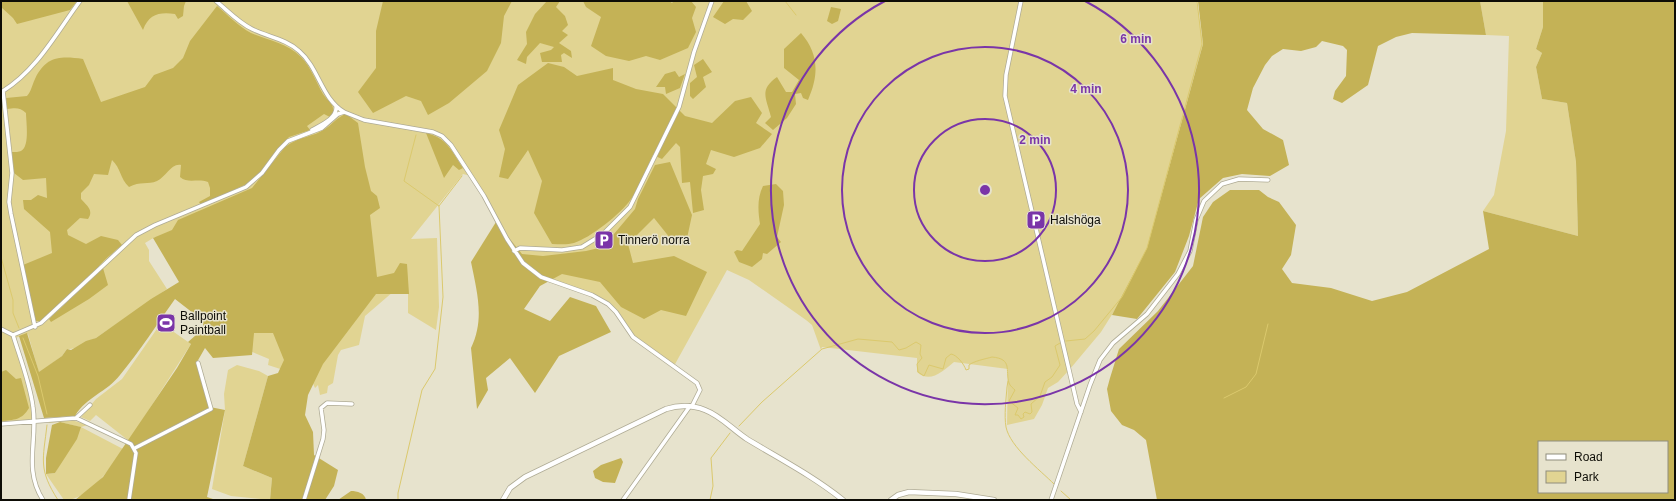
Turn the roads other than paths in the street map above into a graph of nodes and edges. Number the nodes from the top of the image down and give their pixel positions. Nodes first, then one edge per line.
1 (80, 1) edge
2 (216, 1) edge
3 (712, 1) edge
4 (1021, 1) edge
5 (2, 91) edge
6 (336, 106) junction
7 (344, 112) junction
8 (308, 132) junction
9 (1268, 180) dead end
10 (514, 251) junction
11 (34, 327) junction
12 (1, 329) edge
13 (13, 335) junction
14 (198, 363) dead end
15 (352, 404) dead end
16 (90, 405) dead end
17 (691, 406) junction
18 (1081, 412) junction
19 (76, 418) junction
20 (33, 421) junction
21 (1, 424) edge
22 (135, 448) junction
23 (44, 500) edge
24 (129, 500) edge
25 (304, 500) edge
26 (503, 500) edge
27 (622, 500) edge
28 (843, 500) edge
29 (891, 500) edge
30 (994, 500) edge
31 (1051, 500) edge

1 - 5 street
2 - 6 street
3 - 10 street
4 - 18 street
5 - 11 street
6 - 7 street
6 - 8 street
7 - 8 street
7 - 10 street
8 - 11 street
9 - 18 street
10 - 17 street
11 - 13 street
12 - 13 street
13 - 20 street
14 - 22 street
15 - 25 street
16 - 19 street
17 - 26 street
17 - 27 street
17 - 28 street
18 - 31 street
19 - 20 street
19 - 22 street
20 - 21 street
20 - 23 street
22 - 24 street
29 - 30 street

